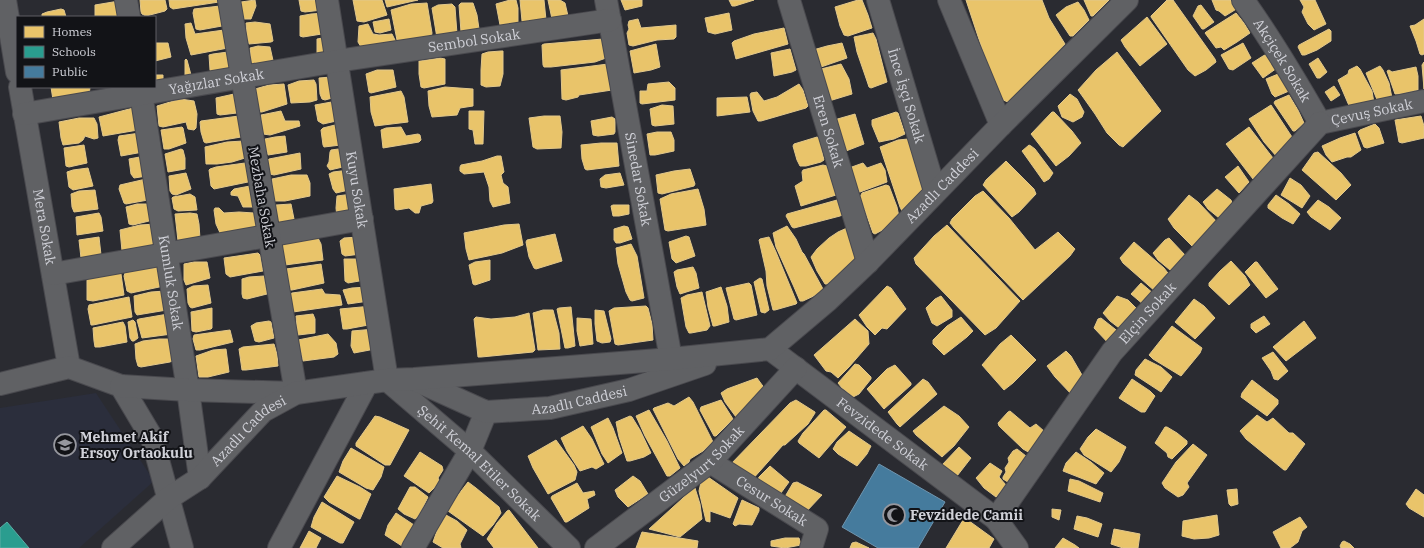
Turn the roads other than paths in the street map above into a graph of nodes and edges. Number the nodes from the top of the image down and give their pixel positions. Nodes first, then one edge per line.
1 (4, 0) edge
2 (126, 0) edge
3 (229, 0) edge
4 (328, 0) edge
5 (789, 0) edge
6 (878, 0) edge
7 (949, 0) edge
8 (1127, 0) edge
9 (1243, 0) edge
10 (608, 10) edge
11 (129, 16) edge
12 (337, 61) junction
13 (16, 66) edge
14 (242, 77) junction
15 (20, 88) edge
16 (141, 91) edge
17 (1424, 101) edge
18 (24, 114) junction
19 (1320, 123) junction
20 (1000, 125) junction
21 (936, 191) junction
22 (362, 219) junction
23 (269, 236) junction
24 (167, 254) junction
25 (868, 262) junction
26 (53, 274) junction
27 (770, 349) junction
28 (745, 351) junction
29 (671, 359) junction
30 (69, 367) junction
31 (796, 368) junction
32 (414, 379) junction
33 (377, 381) junction
34 (0, 384) edge
35 (121, 386) junction
36 (188, 390) junction
37 (296, 393) junction
38 (486, 412) junction
39 (470, 451) junction
40 (710, 462) junction
41 (200, 478) junction
42 (169, 498) junction
43 (996, 519) junction
44 (113, 548) edge
45 (182, 548) edge
46 (279, 548) edge
47 (413, 548) edge
48 (569, 548) edge
49 (596, 548) edge
50 (810, 548) edge
51 (1017, 548) edge

1 - 13 street
2 - 11 street
3 - 14 street, Mezbaha Sokak
4 - 12 street, Kuyu Sokak
5 - 25 street, Eren Sokak
6 - 21 street, İnce İşçi Sokak
7 - 20 street
8 - 20 street, Azadlı Caddesi
9 - 19 street, Akçiçek Sokak
10 - 12 street, Sembol Sokak
10 - 29 street, Sinedar Sokak
12 - 14 street, Yağızlar Sokak
12 - 22 street, Kuyu Sokak
14 - 16 street, Yağızlar Sokak
14 - 23 street, Mezbaha Sokak
15 - 18 street, Mera Sokak
16 - 18 street, Yağızlar Sokak
16 - 24 street, Kumluk Sokak
17 - 19 street, Çevuş Sokak
18 - 26 street, Mera Sokak
19 - 43 street, Elçin Sokak
20 - 21 street, Azadlı Caddesi
21 - 25 street, Azadlı Caddesi
22 - 23 street
22 - 33 street, Kuyu Sokak
23 - 24 street
23 - 37 street, Mezbaha Sokak
24 - 26 street
24 - 36 street, Kumluk Sokak
25 - 27 street, Azadlı Caddesi
26 - 30 street, Mera Sokak
27 - 28 street, Azadlı Caddesi
27 - 31 street, Fevzidede Sokak
28 - 29 street, Azadlı Caddesi
28 - 38 street, Azadlı Caddesi
29 - 32 street, Azadlı Caddesi
30 - 34 street
30 - 35 street
31 - 40 street, Güzelyurt Sokak
31 - 43 street, Fevzidede Sokak
32 - 33 street, Azadlı Caddesi
32 - 38 street, Azadlı Caddesi
33 - 37 street, Azadlı Caddesi
33 - 39 street, Şehit Kemal Etiler Sokak
33 - 46 street
35 - 36 street
35 - 42 street
36 - 37 street
36 - 41 street, Kumluk Sokak
37 - 41 street, Azadlı Caddesi
38 - 39 street
39 - 47 street
39 - 48 street, Şehit Kemal Etiler Sokak
40 - 49 street, Güzelyurt Sokak
40 - 50 street, Cesur Sokak
41 - 42 street, Azadlı Caddesi
42 - 44 street, Azadlı Caddesi
42 - 45 street
43 - 51 street, Fevzidede Sokak

